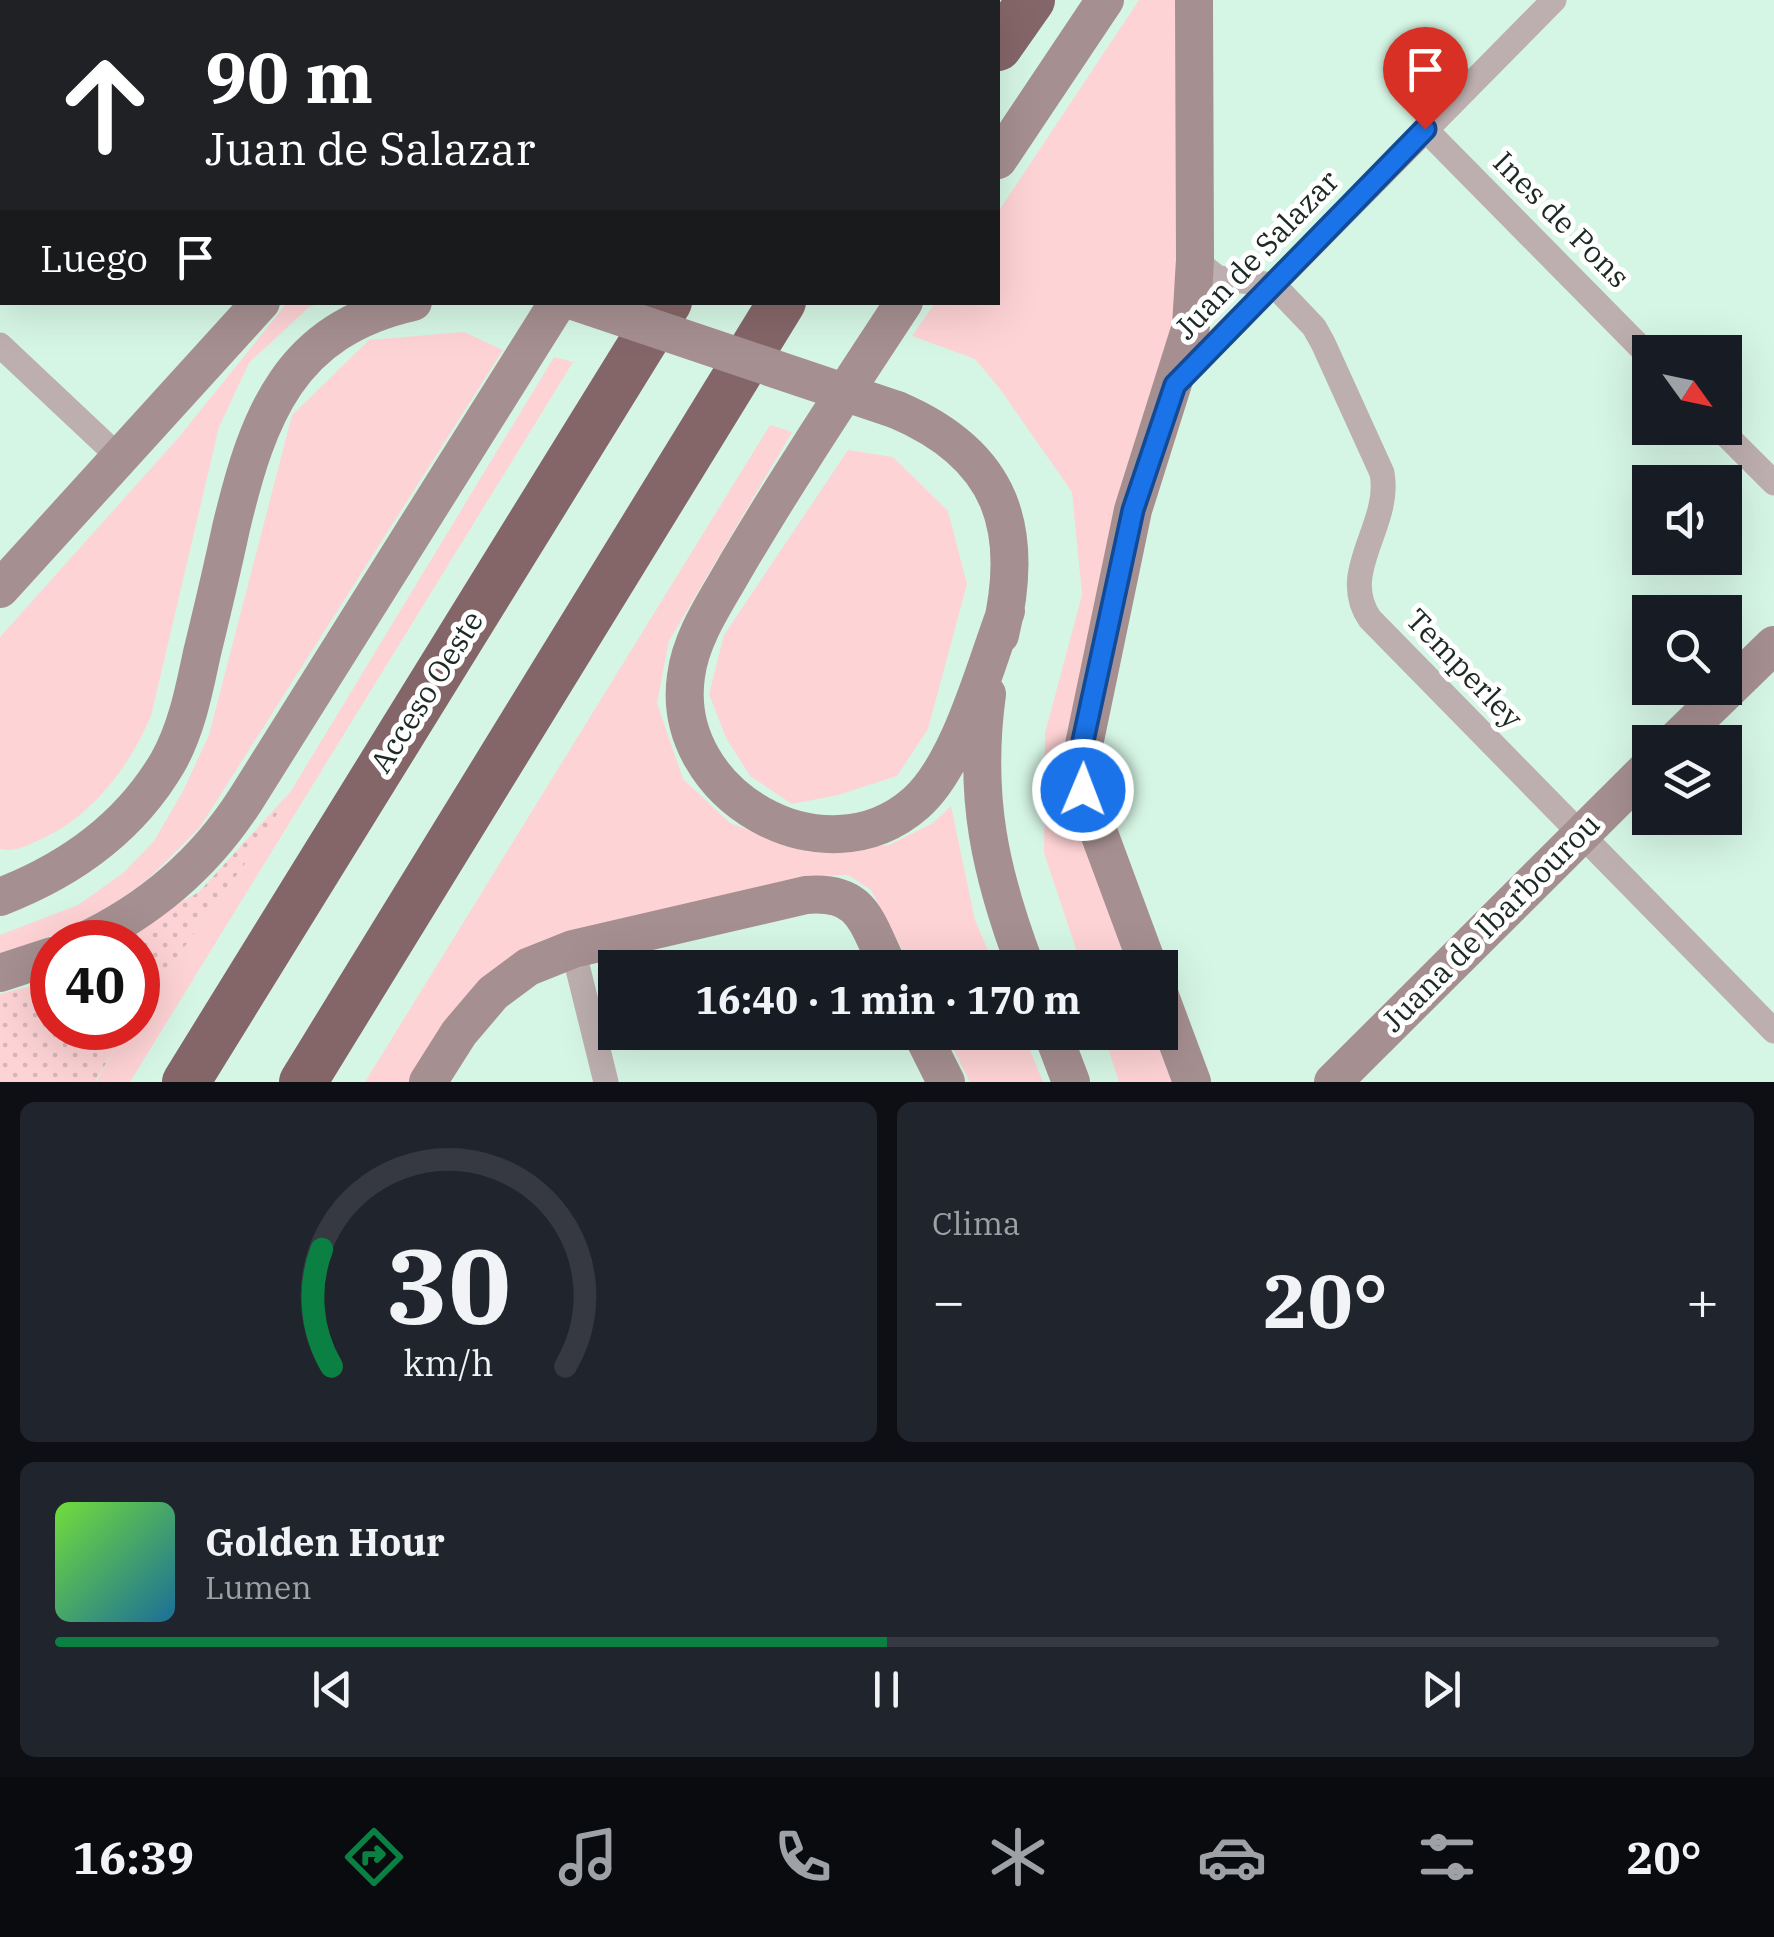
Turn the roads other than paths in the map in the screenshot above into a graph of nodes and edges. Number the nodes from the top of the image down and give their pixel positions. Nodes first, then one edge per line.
1 (1031, 0) edge
2 (1105, 0) edge
3 (1194, 0) edge
4 (1554, 0) edge
5 (1000, 44) edge
6 (1425, 129) junction
7 (1000, 157) edge
8 (1195, 260) junction
9 (1274, 284) junction
10 (258, 305) edge
11 (404, 305) edge
12 (556, 305) edge
13 (585, 305) edge
14 (666, 305) edge
15 (780, 305) edge
16 (806, 305) edge
17 (902, 305) edge
18 (1632, 339) edge
19 (0, 345) edge
20 (1175, 385) junction
21 (1736, 445) edge
22 (120, 458) junction
23 (1774, 483) edge
24 (666, 494) junction
25 (0, 590) edge
26 (1006, 611) junction
27 (1774, 645) edge
28 (1692, 725) edge
29 (1632, 783) edge
30 (1580, 834) junction
31 (0, 866) edge
32 (52, 874) junction
33 (0, 896) edge
34 (118, 920) edge
35 (573, 949) junction
36 (878, 950) edge
37 (1020, 950) edge
38 (1142, 950) edge
39 (30, 963) edge
40 (0, 973) edge
41 (1774, 1031) edge
42 (1178, 1044) edge
43 (930, 1050) edge
44 (1059, 1050) edge
45 (186, 1082) edge
46 (303, 1082) edge
47 (428, 1082) edge
48 (606, 1082) edge
49 (946, 1082) edge
50 (1071, 1082) edge
51 (1192, 1082) edge
52 (1333, 1082) edge

1 - 5 highway
2 - 7 main road
3 - 8 main road
4 - 6 street, Juan de Salazar
6 - 9 street, Juan de Salazar
6 - 18 street, Ines de Pons
8 - 9 street
8 - 20 main road
9 - 20 street, Juan de Salazar
9 - 30 street, Temperley
10 - 22 main road
11 - 32 main road
12 - 34 main road
13 - 26 main road, bridge
14 - 45 highway, Acceso Oeste
15 - 24 highway
16 - 24 highway
17 - 26 main road
19 - 22 street
20 - 38 main road
21 - 23 street
22 - 25 main road
24 - 46 highway
26 - 37 main road
27 - 28 main road
29 - 30 main road, Juana de Ibarbourou
30 - 41 street, Temperley
30 - 52 main road, Juana de Ibarbourou
31 - 32 main road
32 - 33 main road
35 - 36 main road
35 - 47 main road
35 - 48 street
39 - 40 main road
42 - 51 main road
43 - 49 main road
44 - 50 main road

